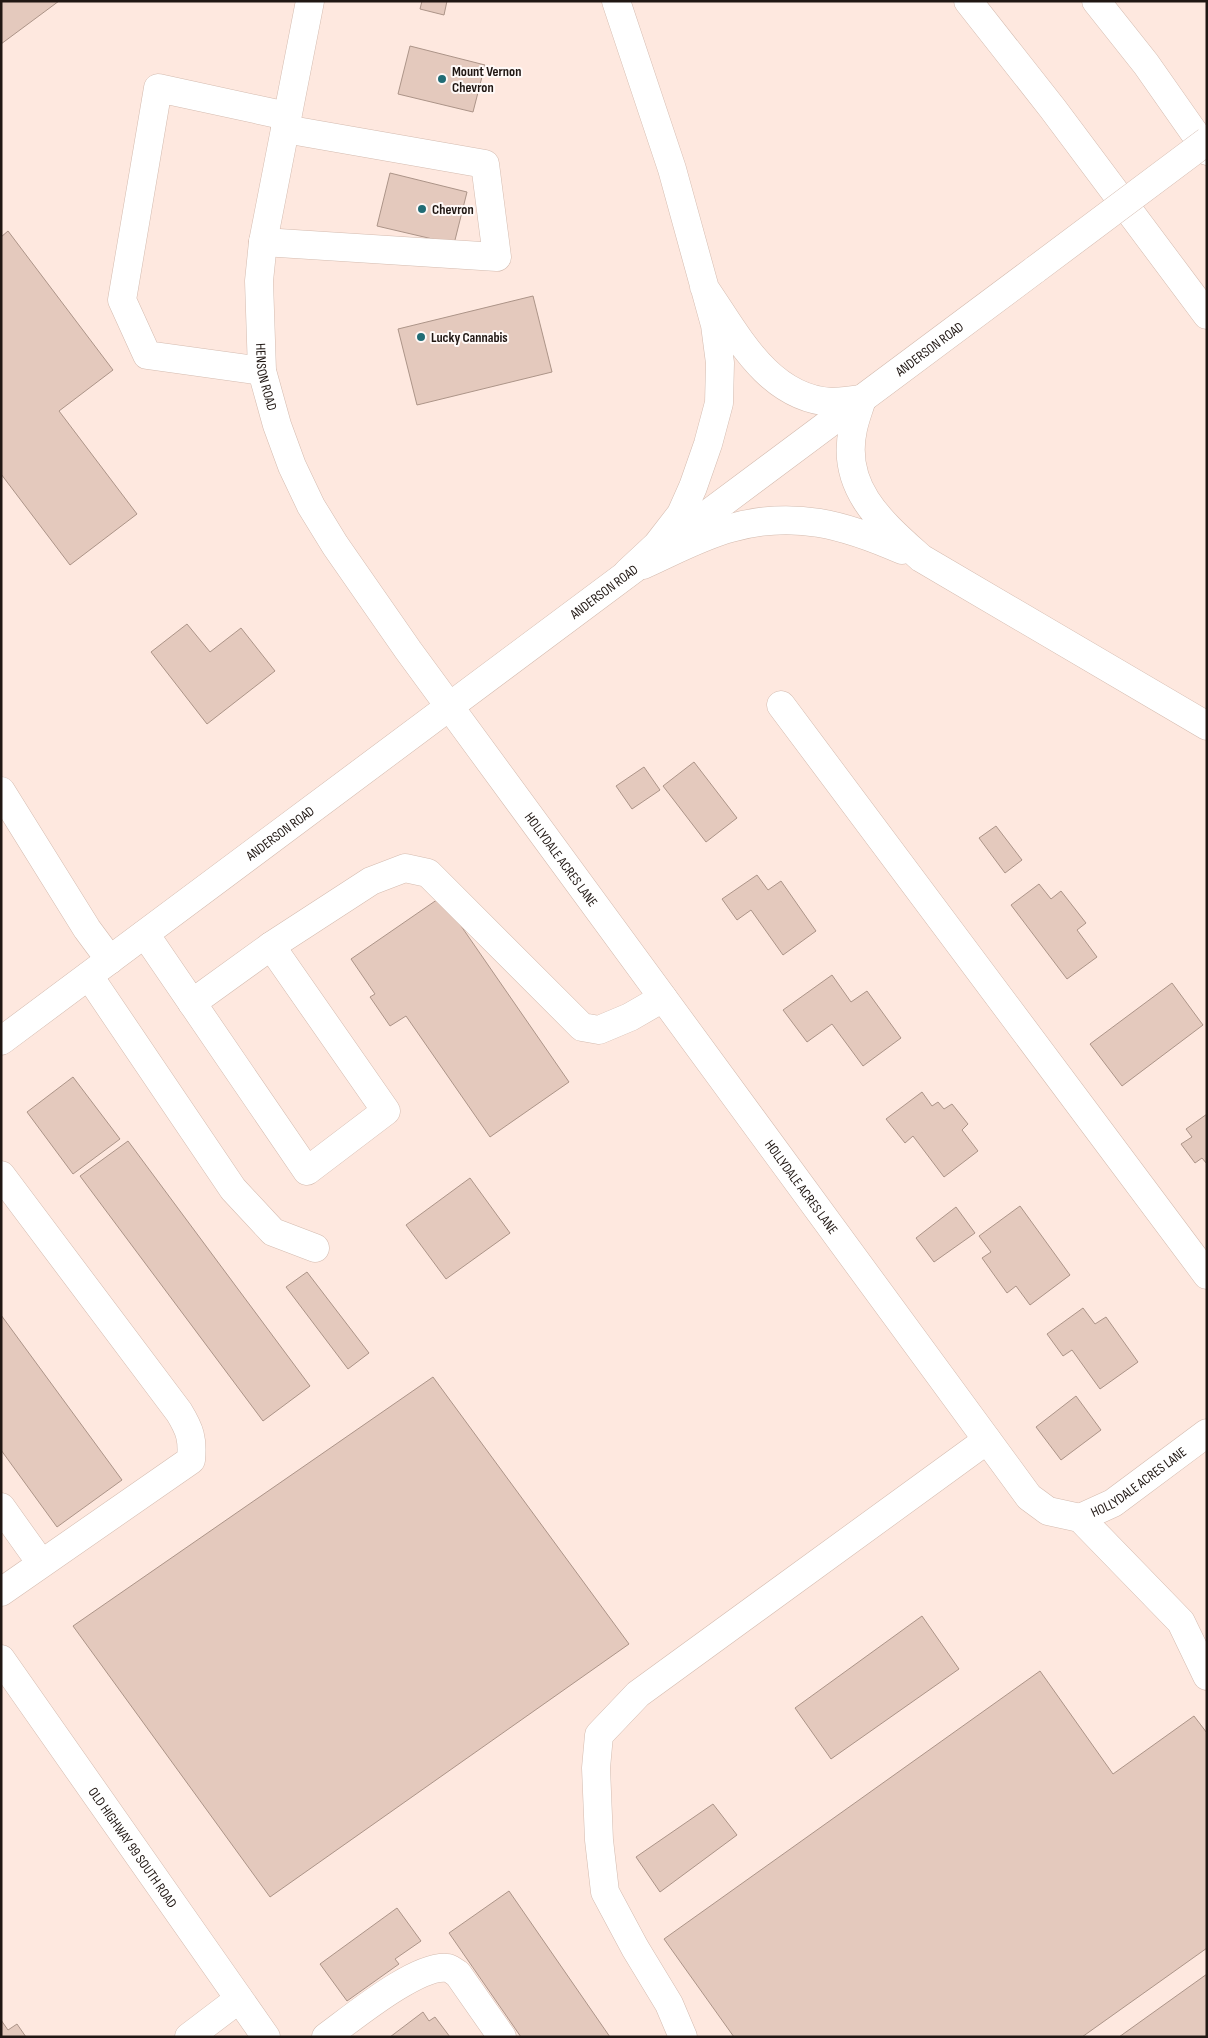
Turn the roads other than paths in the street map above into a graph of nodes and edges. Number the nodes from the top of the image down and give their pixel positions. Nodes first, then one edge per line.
1 (310, 1) edge
2 (616, 1) edge
3 (968, 1) edge
4 (1096, 1) edge
5 (286, 122) junction
6 (1207, 141) edge
7 (1207, 151) edge
8 (263, 242) junction
9 (704, 287) junction
10 (1207, 315) edge
11 (262, 371) junction
12 (862, 399) junction
13 (921, 558) junction
14 (628, 572) junction
15 (781, 705) dead end
16 (449, 706) junction
17 (1207, 726) edge
18 (1, 791) edge
19 (145, 934) junction
20 (271, 946) junction
21 (99, 968) junction
22 (663, 998) junction
23 (192, 1003) junction
24 (1, 1041) edge
25 (1, 1175) edge
26 (315, 1248) dead end
27 (1207, 1275) edge
28 (1207, 1433) edge
29 (987, 1440) junction
30 (1, 1507) edge
31 (1080, 1518) junction
32 (41, 1563) junction
33 (1, 1592) edge
34 (1, 1659) edge
35 (1207, 1676) edge
36 (239, 1999) junction
37 (189, 2037) edge
38 (266, 2037) edge
39 (326, 2037) edge
40 (502, 2037) edge
41 (683, 2037) edge

1 - 5 main road, HENSON ROAD
2 - 9 main road
3 - 10 main road
4 - 7 main road
5 - 8 main road, HENSON ROAD
5 - 8 main road
5 - 11 main road
6 - 12 main road, ANDERSON ROAD, bridge
8 - 11 main road, HENSON ROAD
9 - 12 main road
9 - 14 main road
11 - 16 main road, HENSON ROAD
12 - 13 main road
12 - 14 main road, ANDERSON ROAD
13 - 14 main road
13 - 17 main road
14 - 16 main road, ANDERSON ROAD
15 - 27 main road
16 - 19 main road, ANDERSON ROAD
16 - 22 main road, HOLLYDALE ACRES LANE
18 - 21 main road
19 - 21 main road, ANDERSON ROAD
19 - 23 main road
20 - 22 main road
20 - 23 main road
20 - 23 main road
21 - 24 main road, ANDERSON ROAD
21 - 26 main road
22 - 29 main road, HOLLYDALE ACRES LANE
25 - 32 main road
28 - 31 main road, HOLLYDALE ACRES LANE
29 - 31 main road, HOLLYDALE ACRES LANE
29 - 41 main road
30 - 32 main road
31 - 35 main road
32 - 33 main road
34 - 36 main road, OLD HIGHWAY 99 SOUTH ROAD
36 - 37 main road
36 - 38 main road, OLD HIGHWAY 99 SOUTH ROAD
39 - 40 main road

